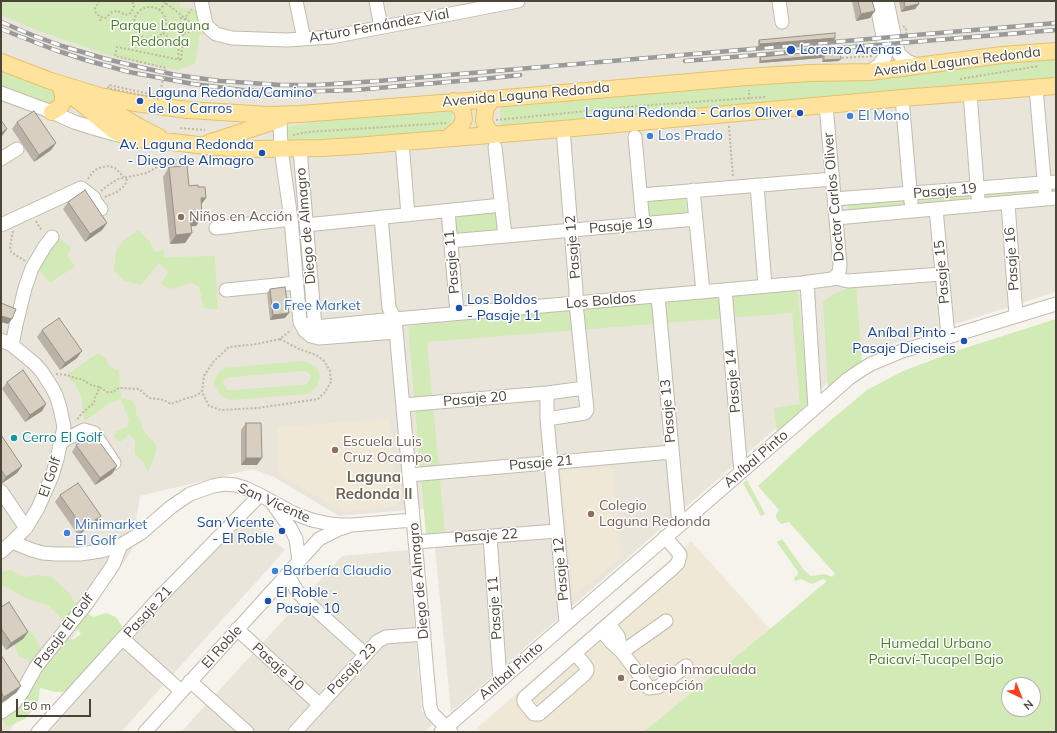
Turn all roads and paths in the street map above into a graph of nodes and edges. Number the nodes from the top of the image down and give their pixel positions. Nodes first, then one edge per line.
1 (98, 1) edge
2 (132, 1) edge
3 (296, 1) edge
4 (376, 1) edge
5 (518, 1) edge
6 (779, 1) edge
7 (876, 1) edge
8 (887, 1) edge
9 (165, 2) edge
10 (197, 4) edge
11 (454, 7) edge
12 (159, 10) junction
13 (133, 11) junction
14 (137, 14) junction
15 (181, 15) junction
16 (102, 17) junction
17 (185, 18) junction
18 (100, 21) dead end
19 (782, 22) dead end
20 (381, 27) junction
21 (201, 30) dead end
22 (163, 33) junction
23 (304, 39) junction
24 (872, 39) dead end
25 (829, 41) edge
26 (179, 46) junction
27 (1056, 51) edge
28 (830, 53) edge
29 (842, 58) edge
30 (180, 60) junction
31 (1, 62) edge
32 (919, 66) junction
33 (1045, 66) dead end
34 (870, 72) junction
35 (747, 77) junction
36 (48, 80) junction
37 (955, 80) dead end
38 (1056, 86) edge
39 (1036, 88) junction
40 (61, 89) junction
41 (1, 93) edge
42 (970, 93) junction
43 (771, 96) dead end
44 (902, 98) junction
45 (159, 99) dead end
46 (493, 99) junction
47 (454, 101) junction
48 (749, 105) junction
49 (826, 105) junction
50 (87, 109) junction
51 (52, 112) junction
52 (300, 114) junction
53 (280, 119) junction
54 (484, 121) junction
55 (463, 122) junction
56 (729, 126) dead end
57 (562, 129) junction
58 (206, 130) dead end
59 (177, 135) junction
60 (128, 137) junction
61 (635, 137) dead end
62 (448, 138) junction
63 (495, 141) junction
64 (402, 142) junction
65 (281, 143) junction
66 (197, 145) junction
67 (300, 149) junction
68 (17, 150) dead end
69 (1, 159) edge
70 (175, 162) junction
71 (124, 178) junction
72 (127, 178) junction
73 (833, 179) junction
74 (1050, 183) edge
75 (757, 185) junction
76 (734, 186) junction
77 (82, 188) junction
78 (978, 188) junction
79 (693, 190) junction
80 (911, 194) junction
81 (641, 195) junction
82 (834, 199) junction
83 (1051, 199) edge
84 (97, 203) junction
85 (1008, 203) junction
86 (502, 205) junction
87 (978, 205) junction
88 (936, 209) junction
89 (31, 211) junction
90 (448, 211) junction
91 (912, 211) junction
92 (408, 215) junction
93 (18, 217) junction
94 (381, 217) junction
95 (836, 218) junction
96 (291, 219) junction
97 (696, 219) junction
98 (643, 224) junction
99 (1, 225) edge
100 (306, 225) junction
101 (216, 228) dead end
102 (571, 230) junction
103 (505, 236) junction
104 (450, 241) junction
105 (48, 242) joint
106 (32, 268) junction
107 (942, 274) junction
108 (834, 278) junction
109 (807, 282) junction
110 (296, 283) junction
111 (765, 286) junction
112 (226, 290) dead end
113 (725, 290) junction
114 (703, 292) junction
115 (658, 296) junction
116 (576, 303) junction
117 (1056, 304) edge
118 (457, 314) junction
119 (1016, 316) junction
120 (395, 319) junction
121 (300, 322) junction
122 (315, 327) junction
123 (396, 332) junction
124 (948, 336) junction
125 (280, 339) junction
126 (6, 343) edge
127 (42, 372) junction
128 (99, 387) junction
129 (585, 388) junction
130 (202, 392) junction
131 (547, 393) junction
132 (403, 406) junction
133 (815, 408) junction
134 (547, 419) junction
135 (64, 427) junction
136 (61, 442) junction
137 (672, 452) junction
138 (551, 462) junction
139 (114, 463) edge
140 (741, 472) junction
141 (409, 475) junction
142 (1, 491) edge
143 (266, 498) junction
144 (413, 520) junction
145 (352, 525) junction
146 (679, 526) junction
147 (26, 528) junction
148 (558, 531) junction
149 (490, 536) junction
150 (663, 540) junction
151 (12, 542) junction
152 (415, 542) junction
153 (121, 545) junction
154 (1, 552) edge
155 (299, 561) junction
156 (287, 574) junction
157 (666, 622) dead end
158 (566, 623) junction
159 (605, 627) junction
160 (237, 629) junction
161 (424, 634) junction
162 (123, 639) junction
163 (622, 652) junction
164 (575, 653) junction
165 (365, 654) junction
166 (686, 666) dead end
167 (500, 680) junction
168 (186, 686) junction
169 (320, 705) junction
170 (1, 712) edge
171 (302, 730) edge
172 (446, 730) edge
173 (38, 732) edge
174 (146, 732) edge
175 (247, 732) edge

1 - 16 path
2 - 13 path
3 - 23 street
4 - 20 street
5 - 11 street, Arturo Fernández Vial
6 - 19 street
7 - 34 street
8 - 32 street
9 - 12 path
9 - 15 path
10 - 17 path
10 - 23 street, Arturo Fernández Vial
11 - 20 street, Arturo Fernández Vial
12 - 14 path
12 - 22 path
13 - 14 path
13 - 16 path
14 - 22 path
15 - 17 path
15 - 26 path
16 - 18 path
17 - 21 path
17 - 30 path
20 - 23 street, Arturo Fernández Vial
22 - 26 path
24 - 29 path
25 - 28 path
26 - 30 path
27 - 32 main road, Avenida Laguna Redonda
30 - 45 path, bridge
31 - 36 main road
32 - 34 main road, Avenida Laguna Redonda
33 - 37 path
34 - 35 main road, Avenida Laguna Redonda
35 - 46 main road, Avenida Laguna Redonda
35 - 48 path
36 - 40 main road, Avenida Laguna Redonda
36 - 52 main road, Avenida Laguna Redonda
38 - 39 main road, Avenida Laguna Redonda
39 - 42 main road, Avenida Laguna Redonda
39 - 74 street
40 - 50 main road, Avenida Laguna Redonda
40 - 51 main road
41 - 51 street, Avenida Laguna Redonda
42 - 44 main road, Avenida Laguna Redonda
42 - 78 street
43 - 48 path
44 - 49 main road, Avenida Laguna Redonda
44 - 80 street
46 - 47 main road, Avenida Laguna Redonda
46 - 54 main road
47 - 52 main road, Avenida Laguna Redonda
47 - 55 main road
48 - 49 main road, Avenida Laguna Redonda
48 - 54 path
48 - 57 main road, Avenida Laguna Redonda
49 - 73 street, Doctor Carlos Oliver
50 - 51 street, Avenida Laguna Redonda
50 - 59 main road
50 - 60 main road, Avenida Laguna Redonda
51 - 60 street, Avenida Laguna Redonda
52 - 53 main road
53 - 65 street, Diego de Almagro
53 - 66 main road
54 - 63 main road
55 - 62 main road
55 - 65 path
56 - 76 path
57 - 63 main road, Avenida Laguna Redonda
57 - 102 street, Pasaje 12
58 - 59 path
59 - 60 main road, Avenida Laguna Redonda
59 - 66 main road, Avenida Laguna Redonda
61 - 81 street
62 - 63 main road, Avenida Laguna Redonda
62 - 64 main road, Avenida Laguna Redonda
63 - 86 street
64 - 67 main road, Avenida Laguna Redonda
64 - 92 street
65 - 66 main road, Avenida Laguna Redonda
65 - 67 main road, Avenida Laguna Redonda
65 - 96 street, Diego de Almagro
67 - 100 street, Diego de Almagro
68 - 69 street
70 - 70 path
70 - 72 path
71 - 72 path
71 - 77 path
71 - 84 path
72 - 84 path
73 - 75 street
73 - 82 street, Doctor Carlos Oliver
74 - 78 street, Pasaje 19
74 - 83 street
75 - 76 street
75 - 111 street
76 - 79 street
77 - 84 street
77 - 89 street
78 - 80 street, Pasaje 19
78 - 87 street
79 - 81 street
79 - 97 street
80 - 82 street, Pasaje 19
80 - 91 street
81 - 98 street
82 - 95 street, Doctor Carlos Oliver
83 - 85 street, Pasaje 19
85 - 87 street, Pasaje 19
85 - 119 street, Pasaje 16
86 - 90 street
86 - 103 street
87 - 88 street, Pasaje 19
88 - 91 street, Pasaje 19
88 - 107 street, Pasaje 15
89 - 93 street
89 - 105 path
90 - 92 street
90 - 104 street, Pasaje 11
91 - 95 street, Pasaje 19
92 - 94 street
93 - 99 street
93 - 106 path
94 - 100 street
94 - 120 street, Diego de Almagro
95 - 108 street, Doctor Carlos Oliver
96 - 101 street
96 - 110 street, Diego de Almagro
97 - 98 street, Pasaje 19
97 - 114 street
98 - 102 street, Pasaje 19
100 - 122 street, Diego de Almagro
102 - 103 street, Pasaje 19
102 - 116 street, Pasaje 12
103 - 104 street, Pasaje 19
104 - 118 street, Pasaje 11
105 - 106 street
106 - 126 street
107 - 108 street
107 - 124 street, Pasaje 15
108 - 109 street, Doctor Carlos Oliver
109 - 111 street, Los Boldos
109 - 133 street
110 - 112 street
110 - 121 street, Diego de Almagro
111 - 113 street, Los Boldos
113 - 114 street, Los Boldos
113 - 140 street, Pasaje 14
114 - 115 street, Los Boldos
115 - 116 street, Los Boldos
115 - 137 street, Pasaje 13
116 - 118 street, Los Boldos
116 - 129 street, Pasaje 12
117 - 119 street, Aníbal Pinto
118 - 120 street, Los Boldos
119 - 124 street, Aníbal Pinto
120 - 122 street
120 - 123 street, Diego de Almagro
121 - 122 street
121 - 123 street
121 - 125 path
123 - 132 street, Diego de Almagro
124 - 133 street, Aníbal Pinto
125 - 130 path
125 - 130 path
126 - 127 street, El Golf
127 - 128 path
127 - 135 street, El Golf
128 - 130 path
128 - 135 path
129 - 131 street
129 - 134 street, Pasaje 12
131 - 132 street, Pasaje 20
131 - 134 street, Pasaje 12
132 - 141 street, Diego de Almagro
133 - 140 street, Aníbal Pinto
134 - 138 street, Pasaje 12
135 - 136 street, El Golf
136 - 139 street
136 - 147 street, El Golf
137 - 138 street, Pasaje 21
137 - 146 street, Pasaje 13
138 - 141 street, Pasaje 21
138 - 148 street, Pasaje 12
140 - 146 street, Aníbal Pinto
141 - 144 street, Diego de Almagro
142 - 147 street
143 - 145 street, San Vicente
143 - 153 street, San Vicente
143 - 155 street
143 - 162 street, Pasaje 21
144 - 145 street, San Vicente
144 - 152 street, Diego de Almagro
145 - 155 street, El Roble
146 - 150 street, Aníbal Pinto
147 - 151 street, El Golf
148 - 149 street, Pasaje 22
148 - 158 street, Pasaje 12
149 - 152 street, Pasaje 22
149 - 167 street, Pasaje 11
150 - 158 street, Aníbal Pinto
150 - 159 street
151 - 153 street, San Vicente
151 - 154 street, El Golf
152 - 161 street, Diego de Almagro
153 - 170 street, Pasaje El Golf
155 - 156 street, El Roble
156 - 160 street, El Roble
156 - 165 street
157 - 163 street
158 - 167 street, Aníbal Pinto
159 - 163 street
159 - 164 street
160 - 168 street, El Roble
160 - 169 street, Pasaje 10
161 - 165 street, Pasaje 23
161 - 172 street, Diego de Almagro
162 - 168 street
162 - 173 street, Pasaje 21
163 - 166 street
164 - 164 street
165 - 169 street, Pasaje 23
167 - 172 street, Aníbal Pinto
168 - 174 street, El Roble
168 - 175 street
169 - 171 street, Pasaje 23

